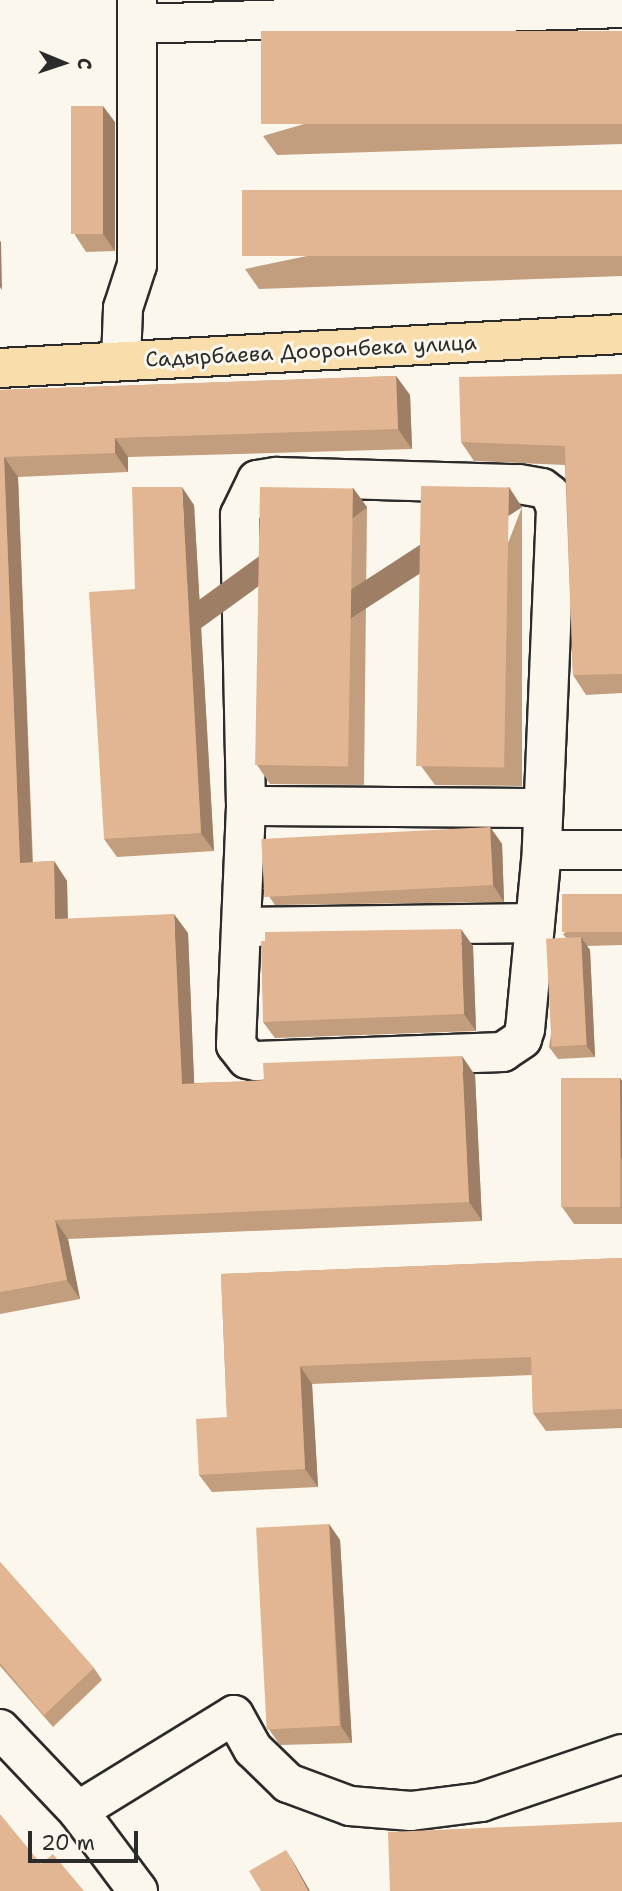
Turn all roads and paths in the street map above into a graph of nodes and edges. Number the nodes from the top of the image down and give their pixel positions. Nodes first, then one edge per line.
1 (622, 8) edge
2 (138, 12) edge
3 (622, 334) edge
4 (121, 361) junction
5 (0, 368) edge
6 (246, 806) junction
7 (543, 808) junction
8 (542, 850) junction
9 (622, 850) edge
10 (535, 923) junction
11 (241, 927) junction
12 (0, 1729) edge
13 (622, 1754) edge
14 (78, 1811) junction
15 (138, 1891) edge

1 - 2 street
2 - 4 street
3 - 4 main road, Садырбаева Дооронбека улица
4 - 5 main road, Садырбаева Дооронбека улица
6 - 7 street
6 - 7 street
6 - 11 street
7 - 8 street
8 - 9 street
8 - 10 street
10 - 11 street
10 - 11 street
12 - 14 street
13 - 14 street
14 - 15 street

